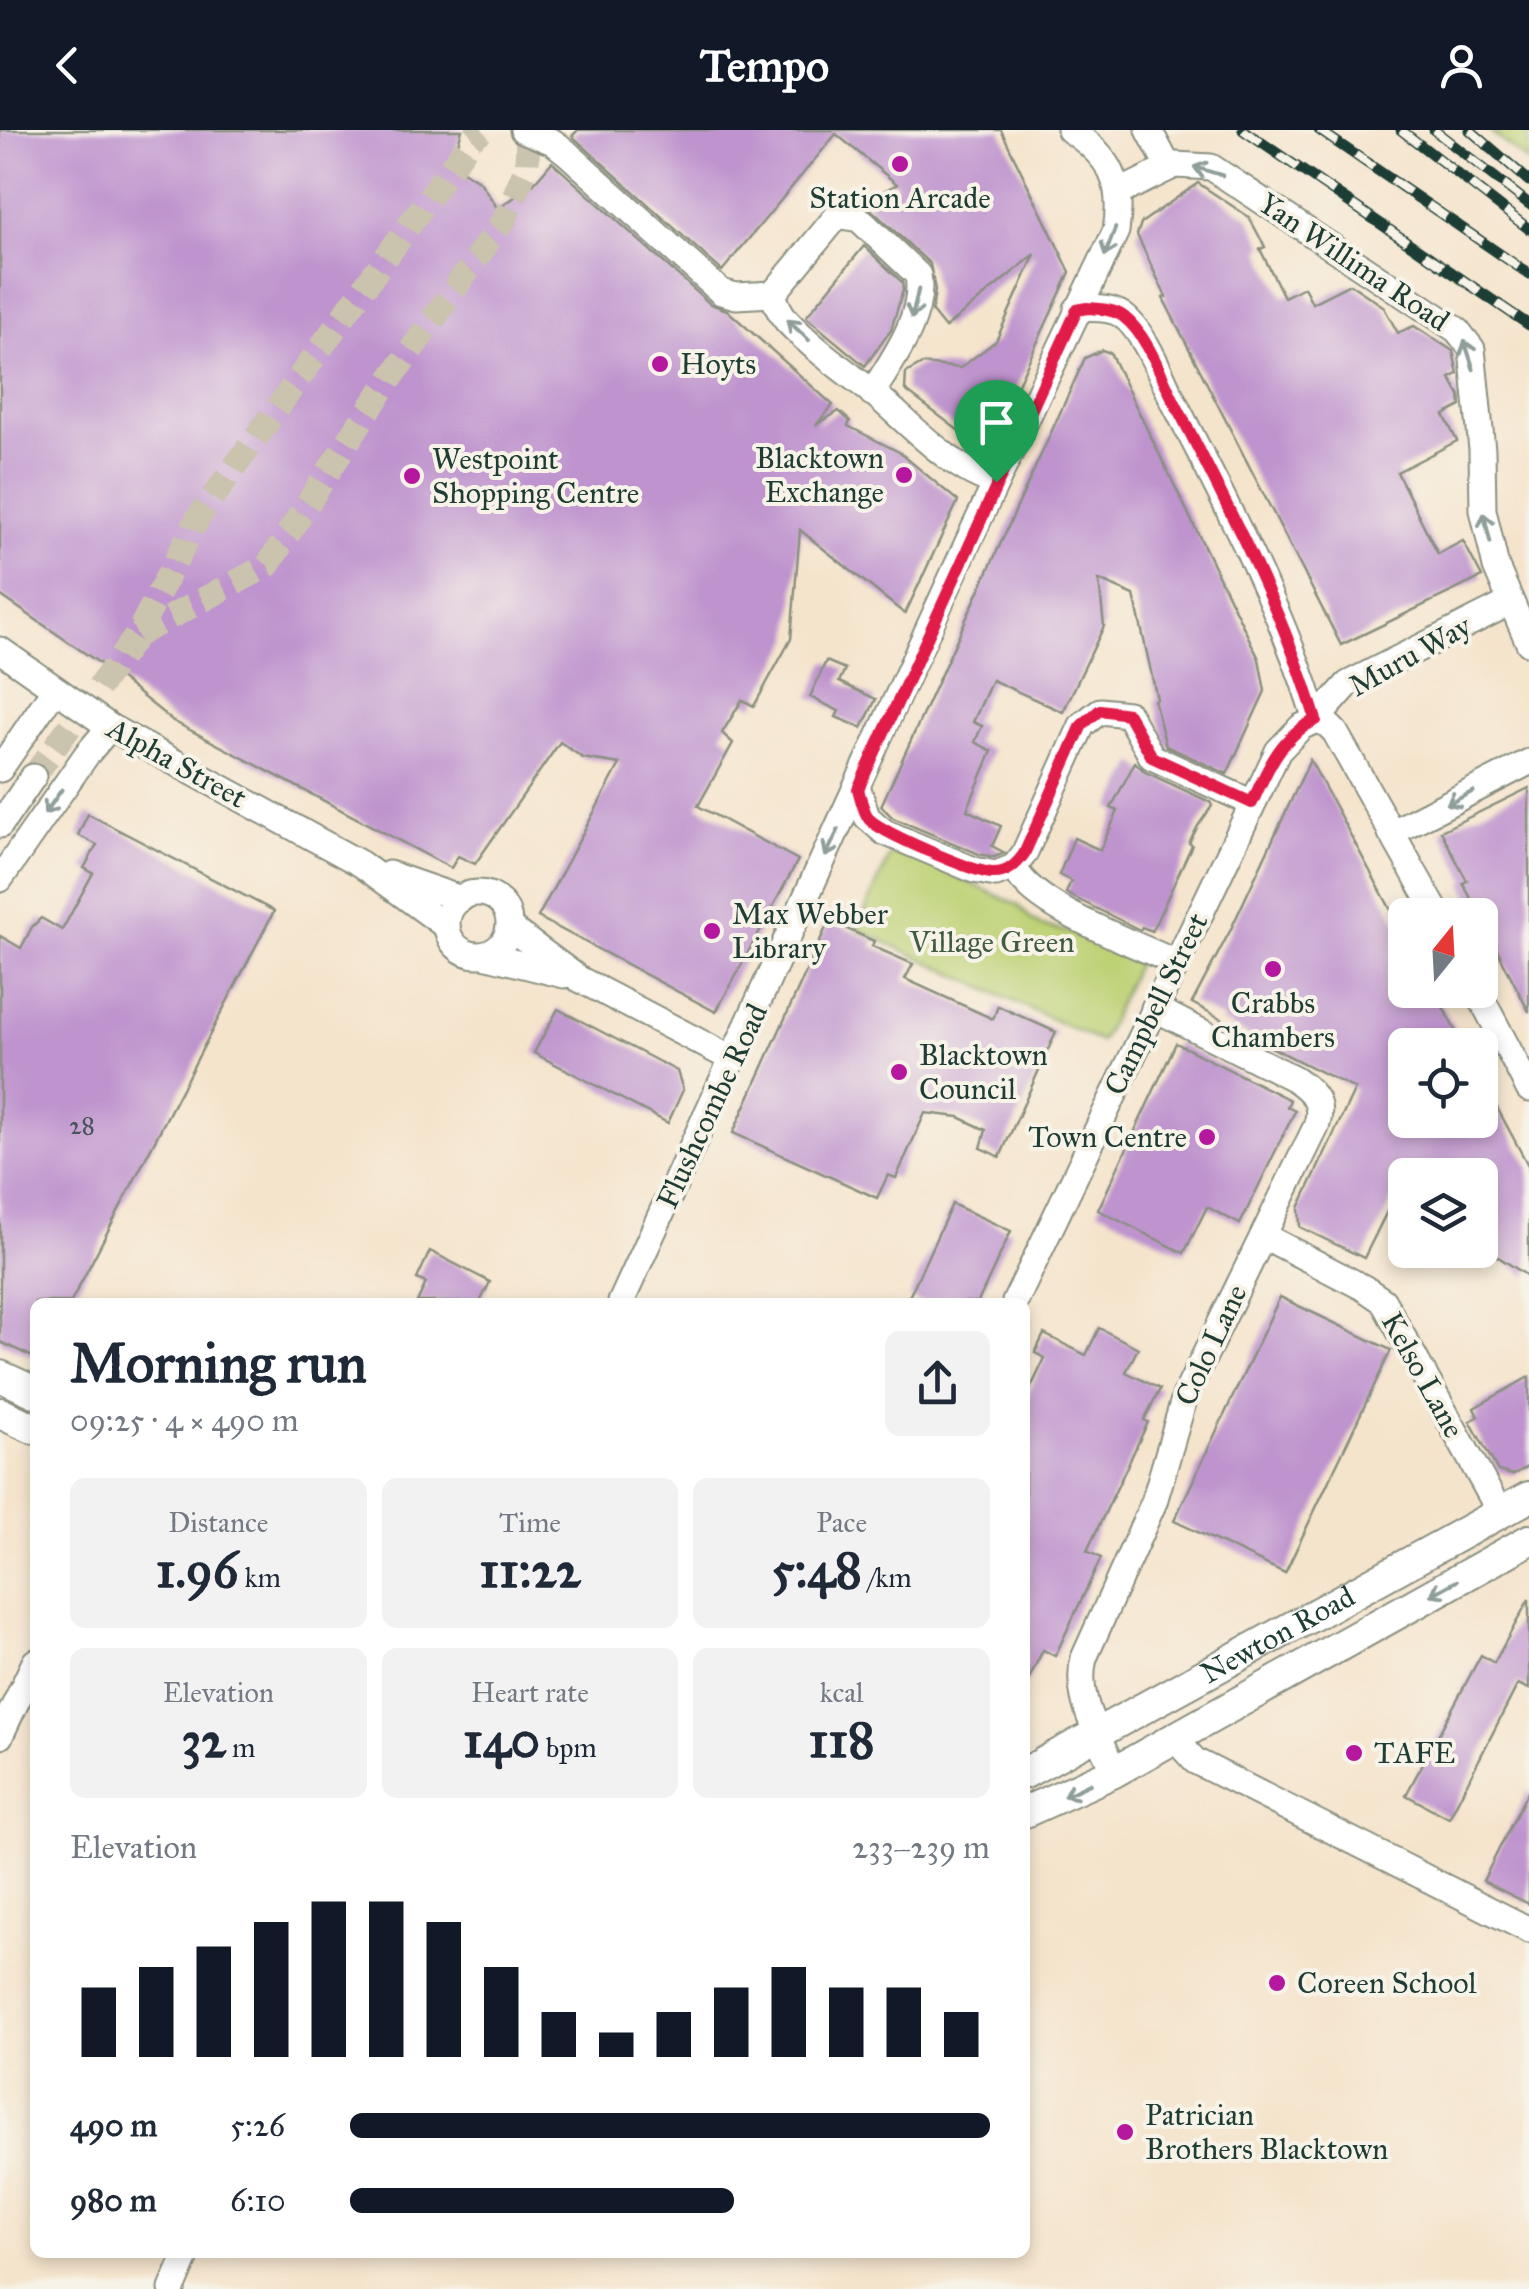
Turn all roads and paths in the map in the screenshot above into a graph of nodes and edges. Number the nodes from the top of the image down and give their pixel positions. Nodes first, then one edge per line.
1 (523, 130) edge
2 (1070, 130) edge
3 (1149, 130) edge
4 (1169, 168) junction
5 (1118, 193) junction
6 (773, 294) junction
7 (1077, 310) junction
8 (872, 393) junction
9 (996, 482) junction
10 (1511, 602) junction
11 (1529, 643) edge
12 (0, 650) edge
13 (54, 690) junction
14 (1316, 720) junction
15 (110, 728) junction
16 (1529, 762) edge
17 (0, 769) edge
18 (33, 777) tunnel mouth
19 (858, 789) junction
20 (1252, 803) junction
21 (0, 825) edge
22 (1391, 834) junction
23 (361, 864) junction
24 (1014, 867) junction
25 (0, 879) edge
26 (1428, 898) edge
27 (461, 899) junction
28 (448, 927) junction
29 (509, 927) junction
30 (484, 954) junction
31 (1176, 963) junction
32 (579, 978) junction
33 (1154, 1008) junction
34 (1486, 1008) edge
35 (734, 1060) junction
36 (1529, 1089) edge
37 (1264, 1236) junction
38 (623, 1298) edge
39 (1017, 1298) edge
40 (0, 1376) edge
41 (30, 1390) edge
42 (0, 1413) edge
43 (30, 1427) edge
44 (1529, 1497) edge
45 (1501, 1514) junction
46 (1529, 1540) edge
47 (1360, 1589) junction
48 (1378, 1625) junction
49 (30, 1673) edge
50 (1098, 1734) junction
51 (0, 1736) edge
52 (1174, 1738) junction
53 (1030, 1771) edge
54 (1114, 1772) junction
55 (1030, 1810) edge
56 (1529, 1930) edge
57 (185, 2258) edge
58 (172, 2289) edge

1 - 6 street
2 - 5 street
3 - 4 street
4 - 5 street, Yan Willima Road
10 -> 4 street, Yan Willima Road
5 -> 7 street, Flushcombe Road
8 -> 6 street
6 -> 8 street
7 - 9 street, Flushcombe Road
7 - 14 street
8 - 9 street
9 - 19 street, Flushcombe Road
10 - 11 street, Yan Willima Road
10 - 14 street, Muru Way
12 - 13 street, Alpha Street
13 - 15 street, Alpha Street
13 - 17 street
14 - 20 street, Campbell Street
14 - 22 street
15 - 23 street, Alpha Street
15 -> 25 street
16 -> 22 street
18 - 21 street
19 - 24 street
19 -> 35 street, Flushcombe Road
20 - 24 street
20 - 31 street, Campbell Street
22 - 26 street
23 - 27 street, Alpha Street
23 - 28 street, Alpha Street
24 - 31 street
27 - 28 street
27 - 29 street
28 - 30 street
29 - 30 street
29 - 32 street
30 - 32 street
31 - 33 street, Campbell Street
32 - 35 street
33 - 37 street, Colo Lane
33 - 39 street, Campbell Street
34 - 36 street
35 - 38 street, Flushcombe Road
37 - 45 street, Kelso Lane
37 - 50 street, Colo Lane
40 - 41 main road
42 - 43 main road
44 - 45 main road, Newton Road
45 - 47 main road, Newton Road
46 -> 48 main road, Newton Road
47 - 48 main road
47 - 50 main road, Newton Road
48 - 52 main road, Newton Road
49 - 51 street
50 - 53 main road, Newton Road
50 - 54 street, Colo Lane
52 - 54 main road, Newton Road
52 - 56 street
54 -> 55 main road, Newton Road
57 - 58 street

